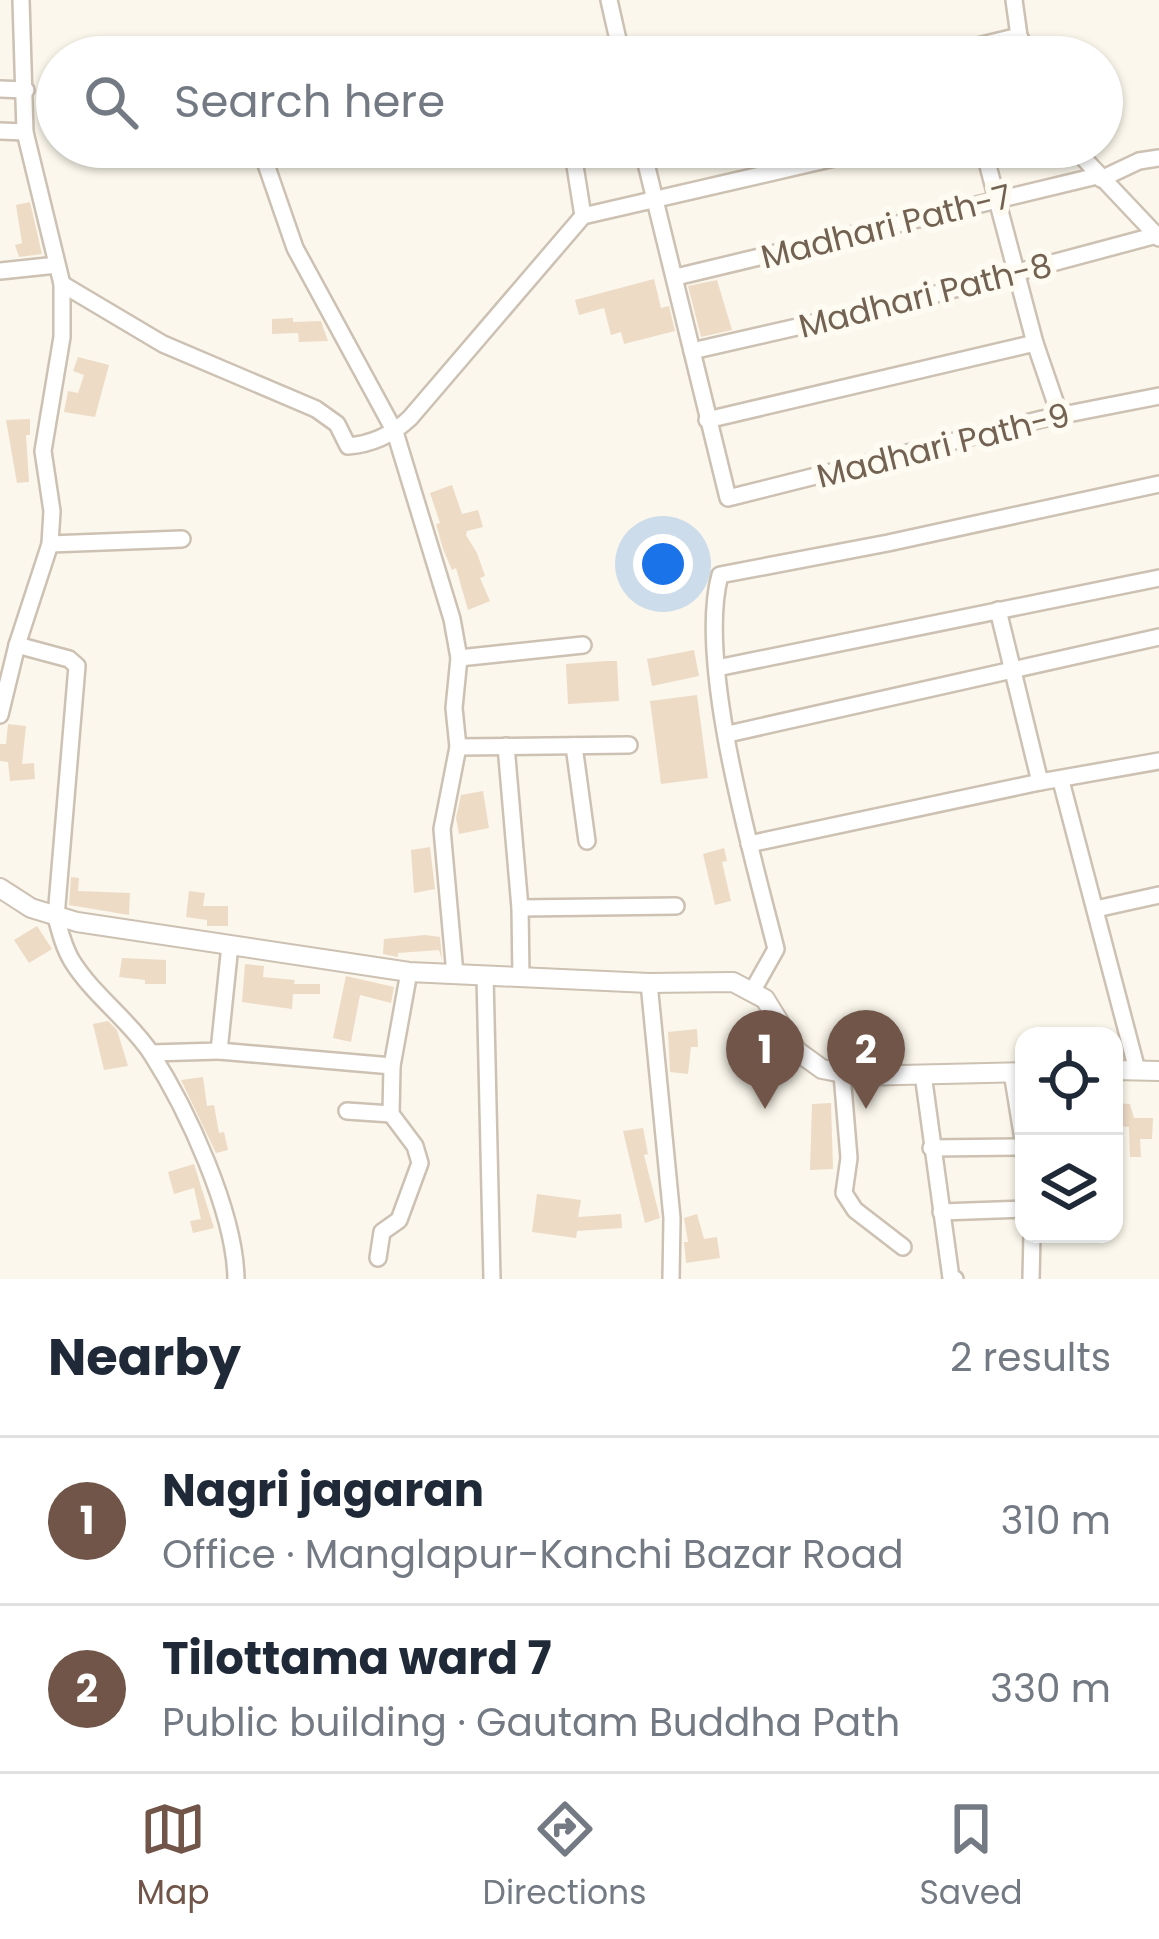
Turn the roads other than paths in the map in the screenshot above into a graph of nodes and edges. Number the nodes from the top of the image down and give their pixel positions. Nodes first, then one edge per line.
1 (21, 0) edge
2 (609, 0) edge
3 (1014, 0) edge
4 (614, 36) edge
5 (1019, 36) edge
6 (0, 88) edge
7 (26, 89) junction
8 (31, 128) junction
9 (0, 131) edge
10 (36, 154) edge
11 (1159, 158) edge
12 (39, 168) edge
13 (267, 168) edge
14 (575, 168) edge
15 (647, 168) edge
16 (788, 168) edge
17 (989, 168) edge
18 (1090, 168) edge
19 (1123, 168) edge
20 (1123, 168) edge
21 (1099, 178) junction
22 (654, 198) junction
23 (998, 198) junction
24 (583, 216) junction
25 (1158, 236) edge
26 (57, 265) junction
27 (0, 271) edge
28 (1019, 272) junction
29 (676, 277) junction
30 (62, 284) junction
31 (1035, 343) junction
32 (692, 351) junction
33 (1159, 395) edge
34 (1060, 416) junction
35 (707, 420) junction
36 (395, 432) junction
37 (1159, 484) edge
38 (182, 539) dead end
39 (50, 544) junction
40 (1159, 578) edge
41 (998, 610) junction
42 (1159, 637) edge
43 (17, 645) junction
44 (583, 645) dead end
45 (459, 658) junction
46 (717, 668) junction
47 (1016, 669) junction
48 (0, 715) edge
49 (728, 734) junction
50 (506, 746) junction
51 (574, 746) junction
52 (629, 746) dead end
53 (458, 747) junction
54 (1159, 761) edge
55 (1061, 781) junction
56 (1040, 782) junction
57 (586, 841) dead end
58 (749, 844) junction
59 (0, 888) edge
60 (1159, 895) edge
61 (676, 906) dead end
62 (520, 908) junction
63 (1096, 909) junction
64 (56, 917) junction
65 (230, 945) junction
66 (409, 972) junction
67 (455, 974) junction
68 (485, 976) junction
69 (521, 977) junction
70 (649, 983) junction
71 (753, 990) junction
72 (219, 1051) junction
73 (151, 1053) junction
74 (392, 1066) junction
75 (1123, 1070) edge
76 (1136, 1070) junction
77 (1159, 1071) edge
78 (1015, 1072) edge
79 (842, 1074) junction
80 (922, 1074) junction
81 (347, 1111) dead end
82 (391, 1114) junction
83 (1015, 1147) edge
84 (931, 1148) junction
85 (1015, 1209) edge
86 (940, 1212) junction
87 (1032, 1243) edge
88 (903, 1247) dead end
89 (378, 1258) dead end
90 (1031, 1278) edge
91 (236, 1279) edge
92 (492, 1279) edge
93 (671, 1279) edge
94 (955, 1279) edge
95 (1016, 1279) edge

1 - 7 street
2 - 4 street
3 - 5 street
6 - 7 street
7 - 8 street
8 - 9 street
8 - 10 street
11 - 19 street, Madhari Path-7
12 - 26 street
13 - 36 street
14 - 24 street
15 - 22 street
16 - 22 street
17 - 23 street
18 - 21 street
20 - 21 street, Madhari Path-7
21 - 23 street, Madhari Path-7
21 - 25 street
22 - 24 street
22 - 29 street
23 - 28 street
23 - 29 street, Madhari Path-7
24 - 36 street
25 - 28 street, Madhari Path-8
26 - 27 street
26 - 30 street
28 - 31 street
28 - 32 street, Madhari Path-8
29 - 32 street
30 - 36 street
30 - 39 street
31 - 34 street
31 - 35 street
32 - 35 street
33 - 34 street, Madhari Path-9
34 - 35 street, Madhari Path-9
36 - 45 street
37 - 46 street
38 - 39 street
39 - 43 street
40 - 41 street
41 - 46 street
41 - 47 street
42 - 47 street
43 - 48 street
43 - 64 street
44 - 45 street
45 - 53 street
46 - 49 street
47 - 49 street
47 - 56 street
49 - 58 street
50 - 51 street
50 - 53 street
50 - 62 street
51 - 52 street
51 - 57 street
53 - 67 street
54 - 55 street
55 - 56 street
55 - 63 street
56 - 58 street
58 - 71 street
59 - 64 street
60 - 63 street
61 - 62 street
62 - 69 street
63 - 76 street
64 - 65 street
64 - 73 street
65 - 66 street
65 - 72 street
66 - 67 street
66 - 74 street
67 - 68 street
68 - 69 street
68 - 92 street
69 - 70 street
70 - 71 street
70 - 93 street
71 - 79 street
72 - 73 street
72 - 74 street
73 - 91 street
74 - 82 street
75 - 76 street
76 - 77 street
78 - 80 street
79 - 80 street
79 - 88 street
80 - 84 street
81 - 82 street
82 - 89 street
83 - 84 street
84 - 86 street
85 - 86 street
86 - 94 street
87 - 90 street
90 - 95 street

